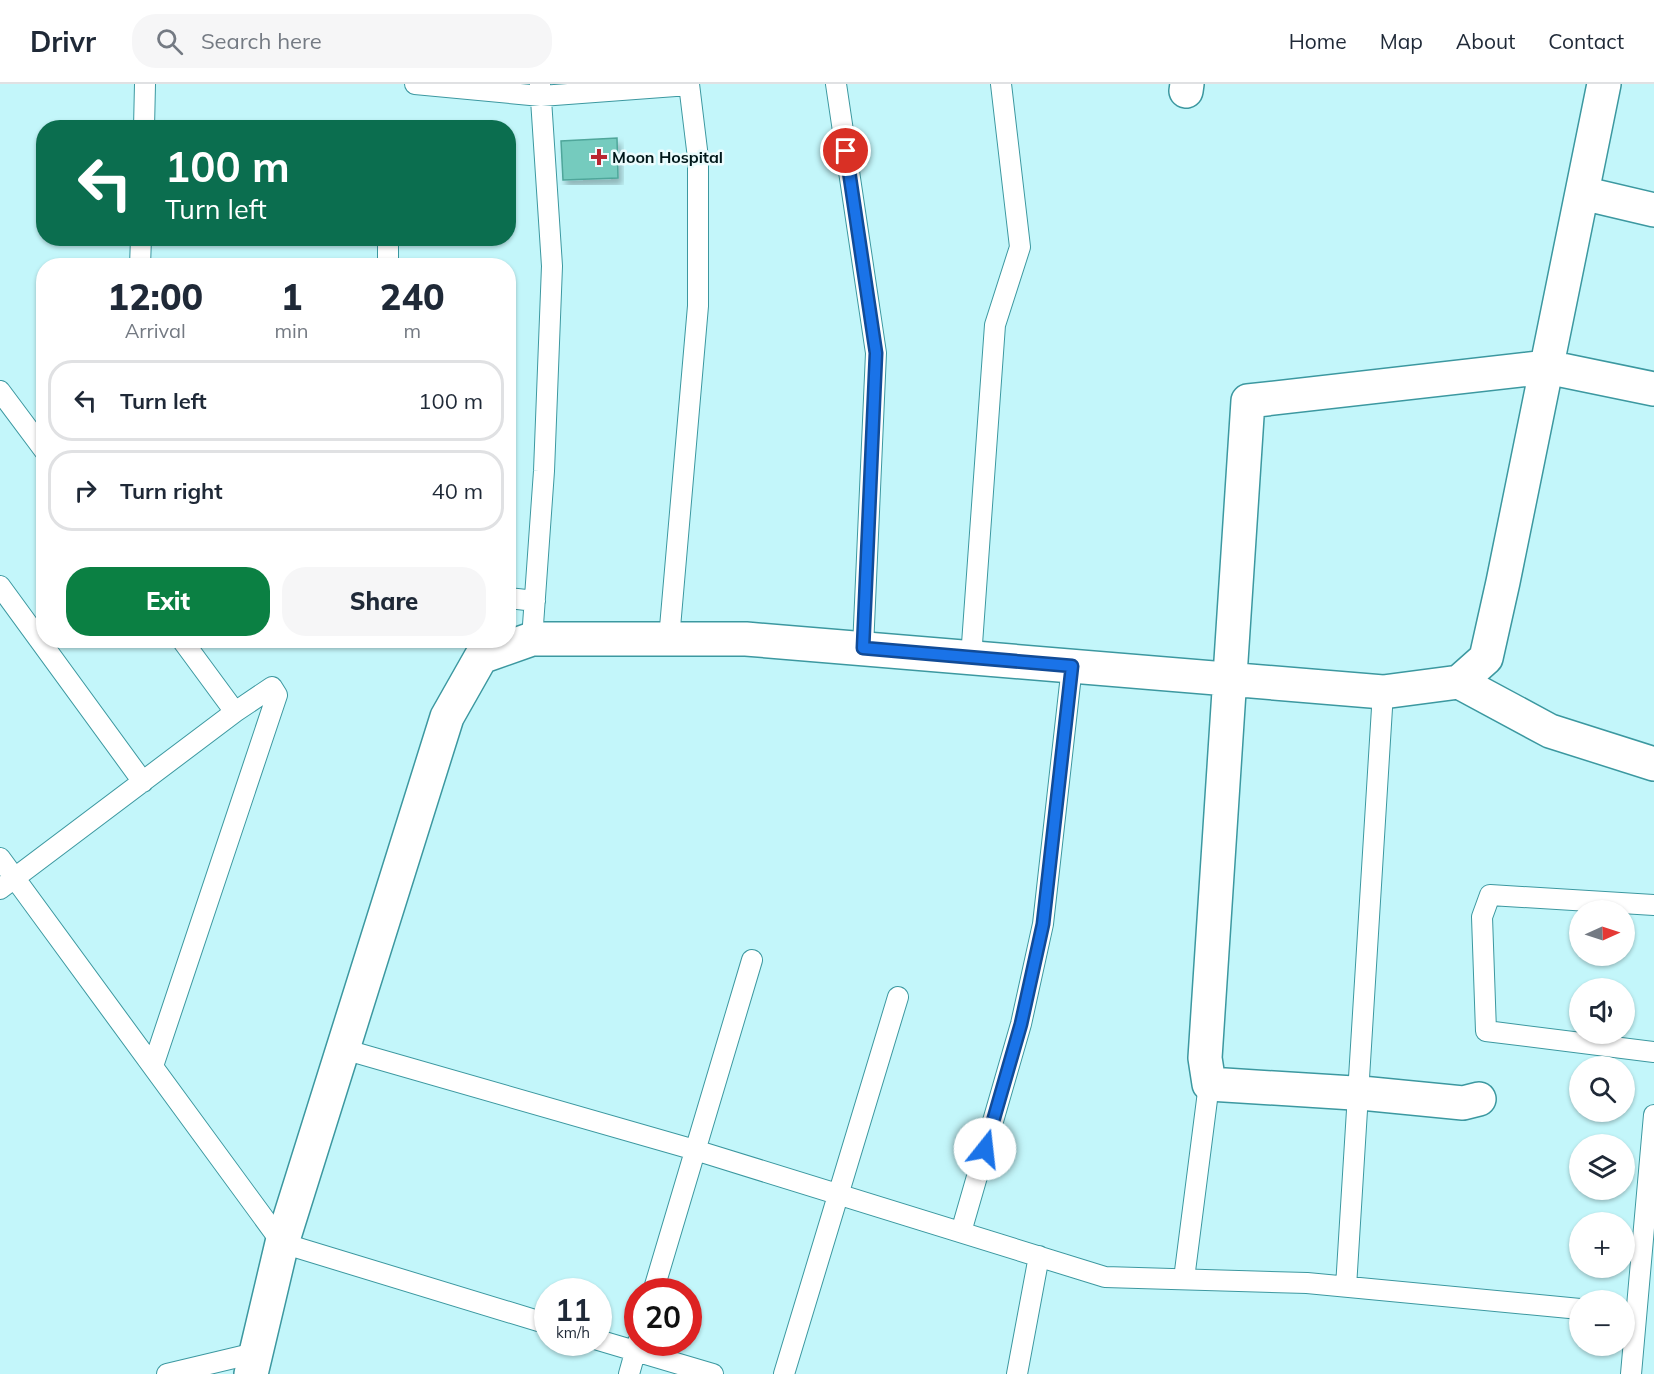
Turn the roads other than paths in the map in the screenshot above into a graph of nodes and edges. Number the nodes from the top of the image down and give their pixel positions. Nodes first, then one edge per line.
1 (145, 84) edge
2 (414, 84) edge
3 (689, 84) edge
4 (836, 84) edge
5 (1001, 84) edge
6 (1604, 84) edge
7 (540, 90) edge
8 (144, 120) edge
9 (1582, 193) junction
10 (1654, 210) edge
11 (1547, 367) junction
12 (1654, 389) edge
13 (0, 391) edge
14 (36, 439) edge
15 (0, 586) edge
16 (516, 599) edge
17 (535, 601) junction
18 (36, 635) edge
19 (532, 639) junction
20 (669, 639) junction
21 (516, 645) edge
22 (45, 648) edge
23 (188, 648) edge
24 (506, 648) edge
25 (863, 648) junction
26 (971, 658) junction
27 (1072, 666) junction
28 (1230, 680) junction
29 (1459, 682) junction
30 (1383, 692) junction
31 (235, 712) junction
32 (1654, 764) edge
33 (143, 782) junction
34 (0, 858) edge
35 (7, 883) edge
36 (1654, 905) edge
37 (752, 960) dead end
38 (898, 997) dead end
39 (343, 1048) junction
40 (1654, 1052) edge
41 (153, 1066) junction
42 (1209, 1084) junction
43 (1358, 1090) junction
44 (1479, 1100) dead end
45 (1654, 1115) edge
46 (696, 1149) junction
47 (839, 1194) junction
48 (961, 1232) junction
49 (282, 1243) junction
50 (1039, 1256) junction
51 (657, 1278) edge
52 (1184, 1279) junction
53 (1346, 1287) junction
54 (1569, 1308) edge
55 (1638, 1315) edge
56 (534, 1320) edge
57 (634, 1356) edge
58 (662, 1356) edge
59 (253, 1364) edge
60 (167, 1374) edge
61 (629, 1374) edge
62 (713, 1374) edge
63 (784, 1374) edge
64 (1017, 1374) edge
65 (1630, 1374) edge

1 - 8 lane
2 - 7 lane
3 - 7 lane
3 - 20 lane
4 - 25 lane
5 - 26 lane
6 - 9 street
7 - 17 lane
9 - 10 street
9 - 11 street
11 - 12 street
11 - 28 street
11 - 29 street
13 - 14 lane
15 - 18 lane
16 - 17 lane
17 - 19 lane
19 - 20 street
19 - 21 street
20 - 25 street
22 - 33 lane
23 - 31 lane
24 - 39 street
25 - 26 street
26 - 27 street
27 - 28 street
27 - 48 lane
28 - 30 street
28 - 42 street
29 - 30 street
29 - 32 street
30 - 43 lane
31 - 33 lane
31 - 41 lane
33 - 35 lane
34 - 35 lane
35 - 41 lane
36 - 40 lane
37 - 46 lane
38 - 47 lane
39 - 46 lane
39 - 49 street
41 - 49 lane
42 - 43 street
42 - 52 lane
43 - 44 street
43 - 53 lane
45 - 55 lane
46 - 47 lane
46 - 51 lane
47 - 48 lane
47 - 63 lane
48 - 50 lane
49 - 56 lane
49 - 59 street
50 - 52 lane
50 - 64 lane
52 - 53 lane
53 - 54 lane
55 - 65 lane
57 - 61 lane
58 - 62 lane
59 - 60 lane

